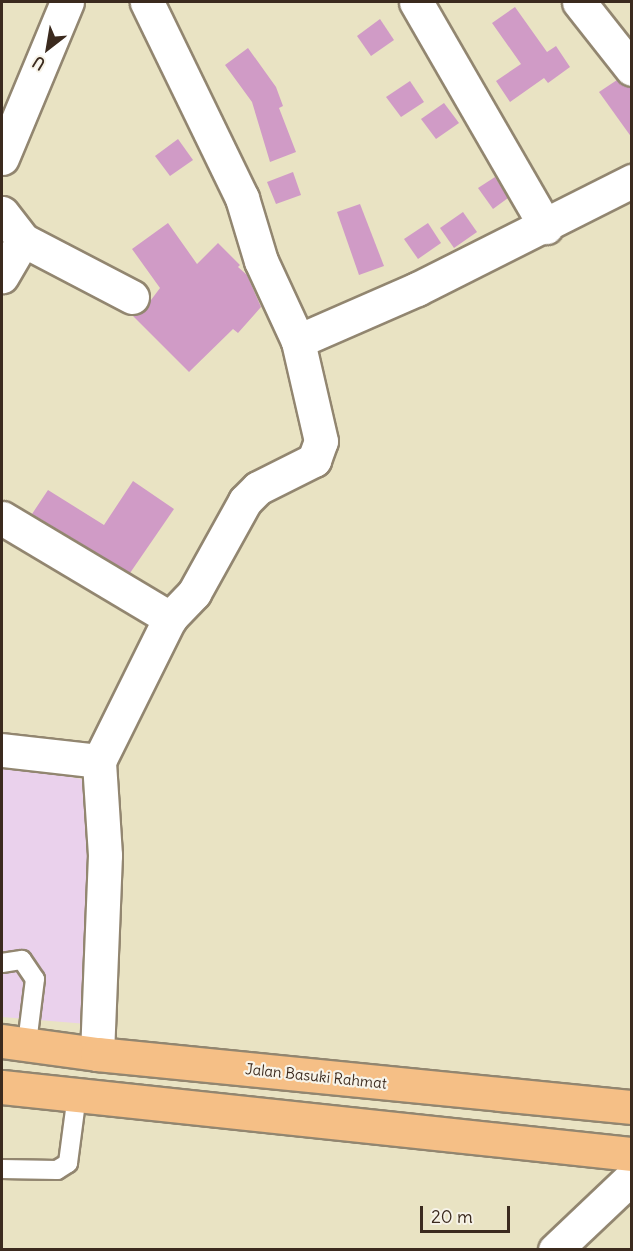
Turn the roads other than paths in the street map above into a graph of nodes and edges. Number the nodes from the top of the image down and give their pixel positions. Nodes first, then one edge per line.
1 (67, 2) edge
2 (147, 2) edge
3 (416, 2) edge
4 (579, 2) edge
5 (632, 69) edge
6 (2, 158) edge
7 (632, 181) edge
8 (2, 213) edge
9 (546, 227) junction
10 (23, 240) junction
11 (2, 276) edge
12 (132, 297) dead end
13 (298, 341) junction
14 (2, 518) edge
15 (170, 618) junction
16 (2, 750) edge
17 (99, 761) junction
18 (2, 963) edge
19 (14, 1042) edge
20 (97, 1054) junction
21 (2, 1087) edge
22 (77, 1095) junction
23 (632, 1107) edge
24 (632, 1154) edge
25 (2, 1168) edge
26 (632, 1177) edge
27 (555, 1250) edge

1 - 6 street
2 - 13 street
3 - 9 street
4 - 5 street
7 - 9 street
8 - 10 street
9 - 13 street
10 - 11 street
10 - 12 street
13 - 15 street
14 - 15 street
15 - 17 street
16 - 17 street
17 - 20 street
18 - 19 lane
19 - 20 highway, Jalan Basuki Rahmat
20 - 23 highway, Jalan Basuki Rahmat
21 - 22 highway
22 - 24 highway
22 - 25 lane
26 - 27 street

